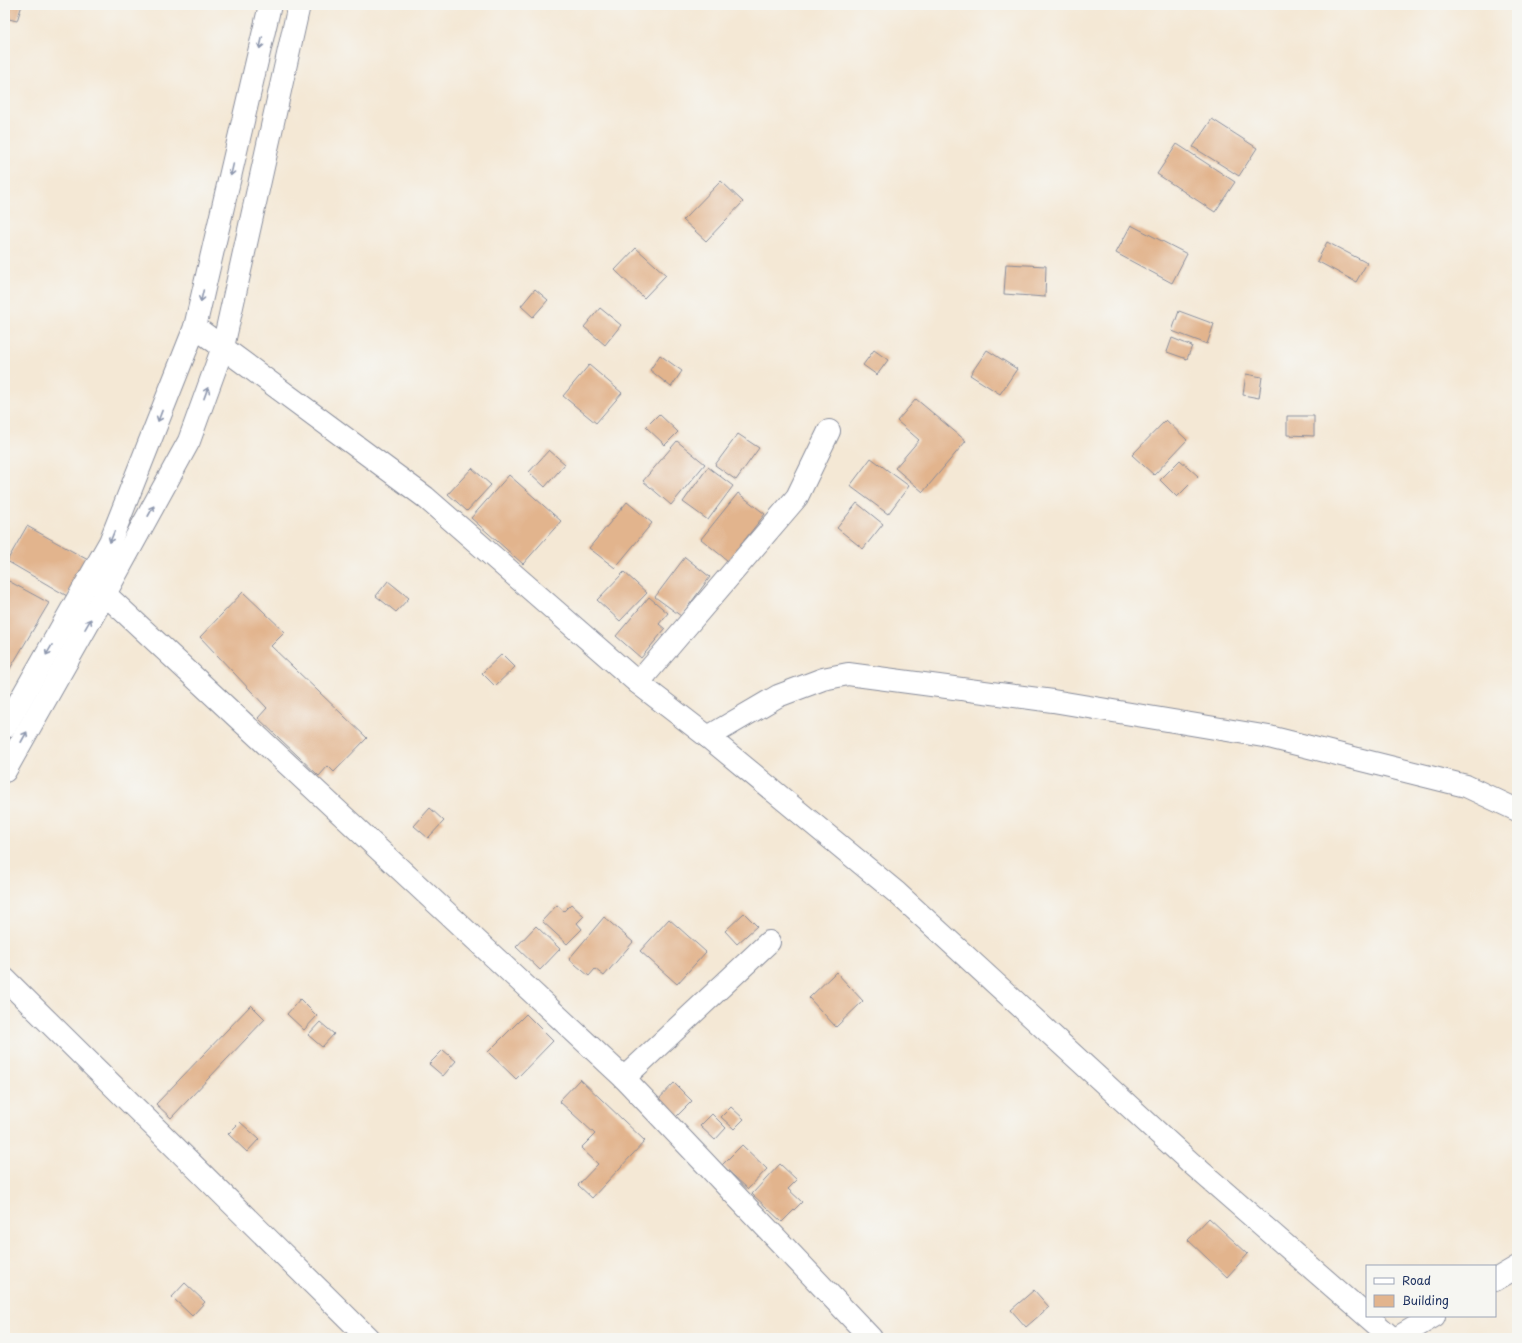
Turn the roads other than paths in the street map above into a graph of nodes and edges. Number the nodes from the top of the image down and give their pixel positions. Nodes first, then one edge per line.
1 (270, 5) edge
2 (300, 5) edge
3 (195, 327) junction
4 (223, 347) junction
5 (829, 431) dead end
6 (105, 594) junction
7 (638, 684) junction
8 (5, 727) edge
9 (708, 737) junction
10 (5, 772) edge
11 (1517, 810) edge
12 (769, 942) dead end
13 (5, 979) edge
14 (624, 1078) junction
15 (1517, 1267) edge
16 (1496, 1279) edge
17 (1366, 1315) edge
18 (1368, 1317) edge
19 (1432, 1317) edge
20 (368, 1338) edge
21 (871, 1338) edge
22 (1392, 1338) edge
23 (1397, 1338) edge

1 -> 3 street
2 - 4 street
3 - 4 street
3 -> 8 street
6 -> 4 street
4 - 7 street
5 - 7 street
10 -> 6 street
6 - 14 street
7 - 9 street
9 - 11 street
9 - 17 street
12 - 14 street
13 - 20 street
14 - 21 street
15 - 16 street
18 - 22 street
19 - 23 street

